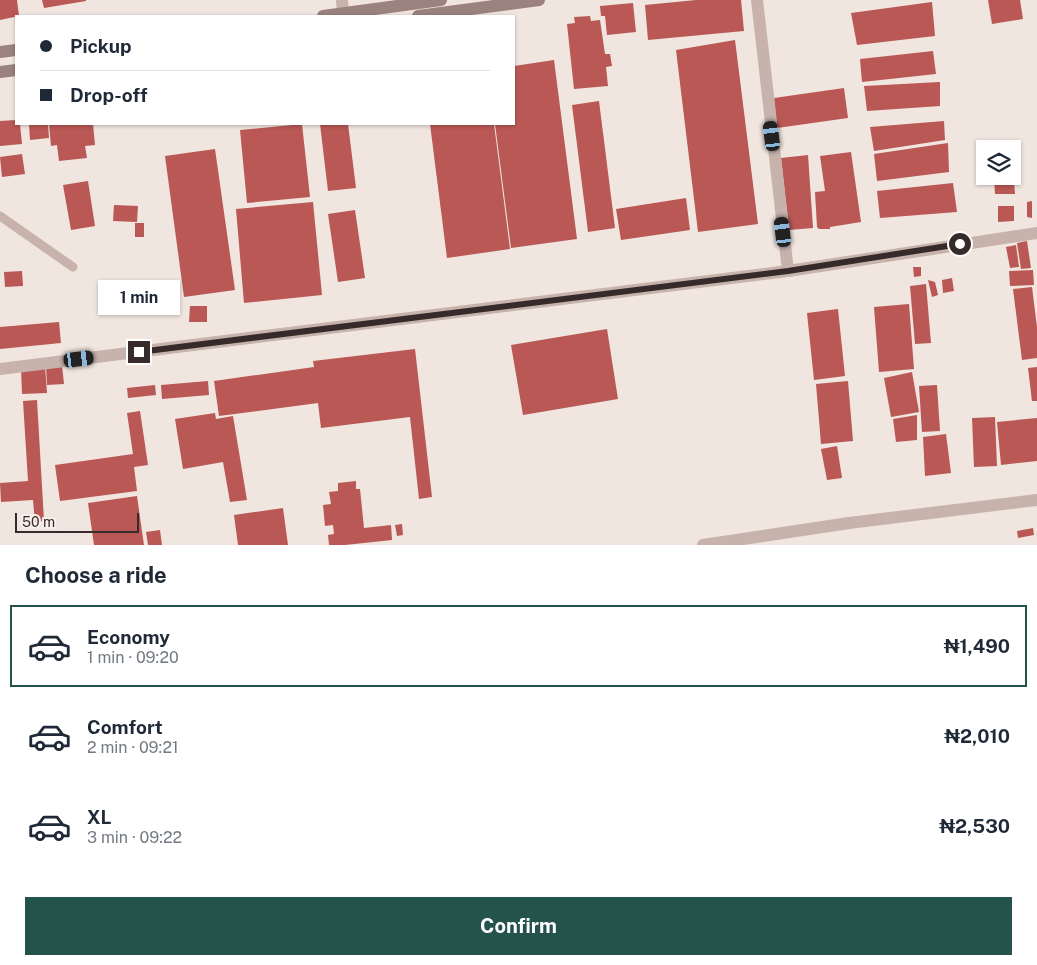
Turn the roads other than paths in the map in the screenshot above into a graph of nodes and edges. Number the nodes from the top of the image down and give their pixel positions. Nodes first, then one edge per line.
1 (342, 0) edge
2 (441, 0) edge
3 (539, 0) edge
4 (757, 0) edge
5 (343, 14) junction
6 (333, 15) edge
7 (426, 15) edge
8 (15, 50) edge
9 (0, 52) edge
10 (15, 70) edge
11 (0, 72) edge
12 (0, 216) edge
13 (1037, 233) edge
14 (73, 267) dead end
15 (788, 271) junction
16 (0, 369) edge
17 (1037, 500) edge
18 (703, 545) edge

1 - 5 street
2 - 5 main road
3 - 7 main road
4 - 15 street
5 - 6 main road
8 - 9 main road
10 - 11 main road
12 - 14 lane
13 - 15 street
15 - 16 street
17 - 18 street

